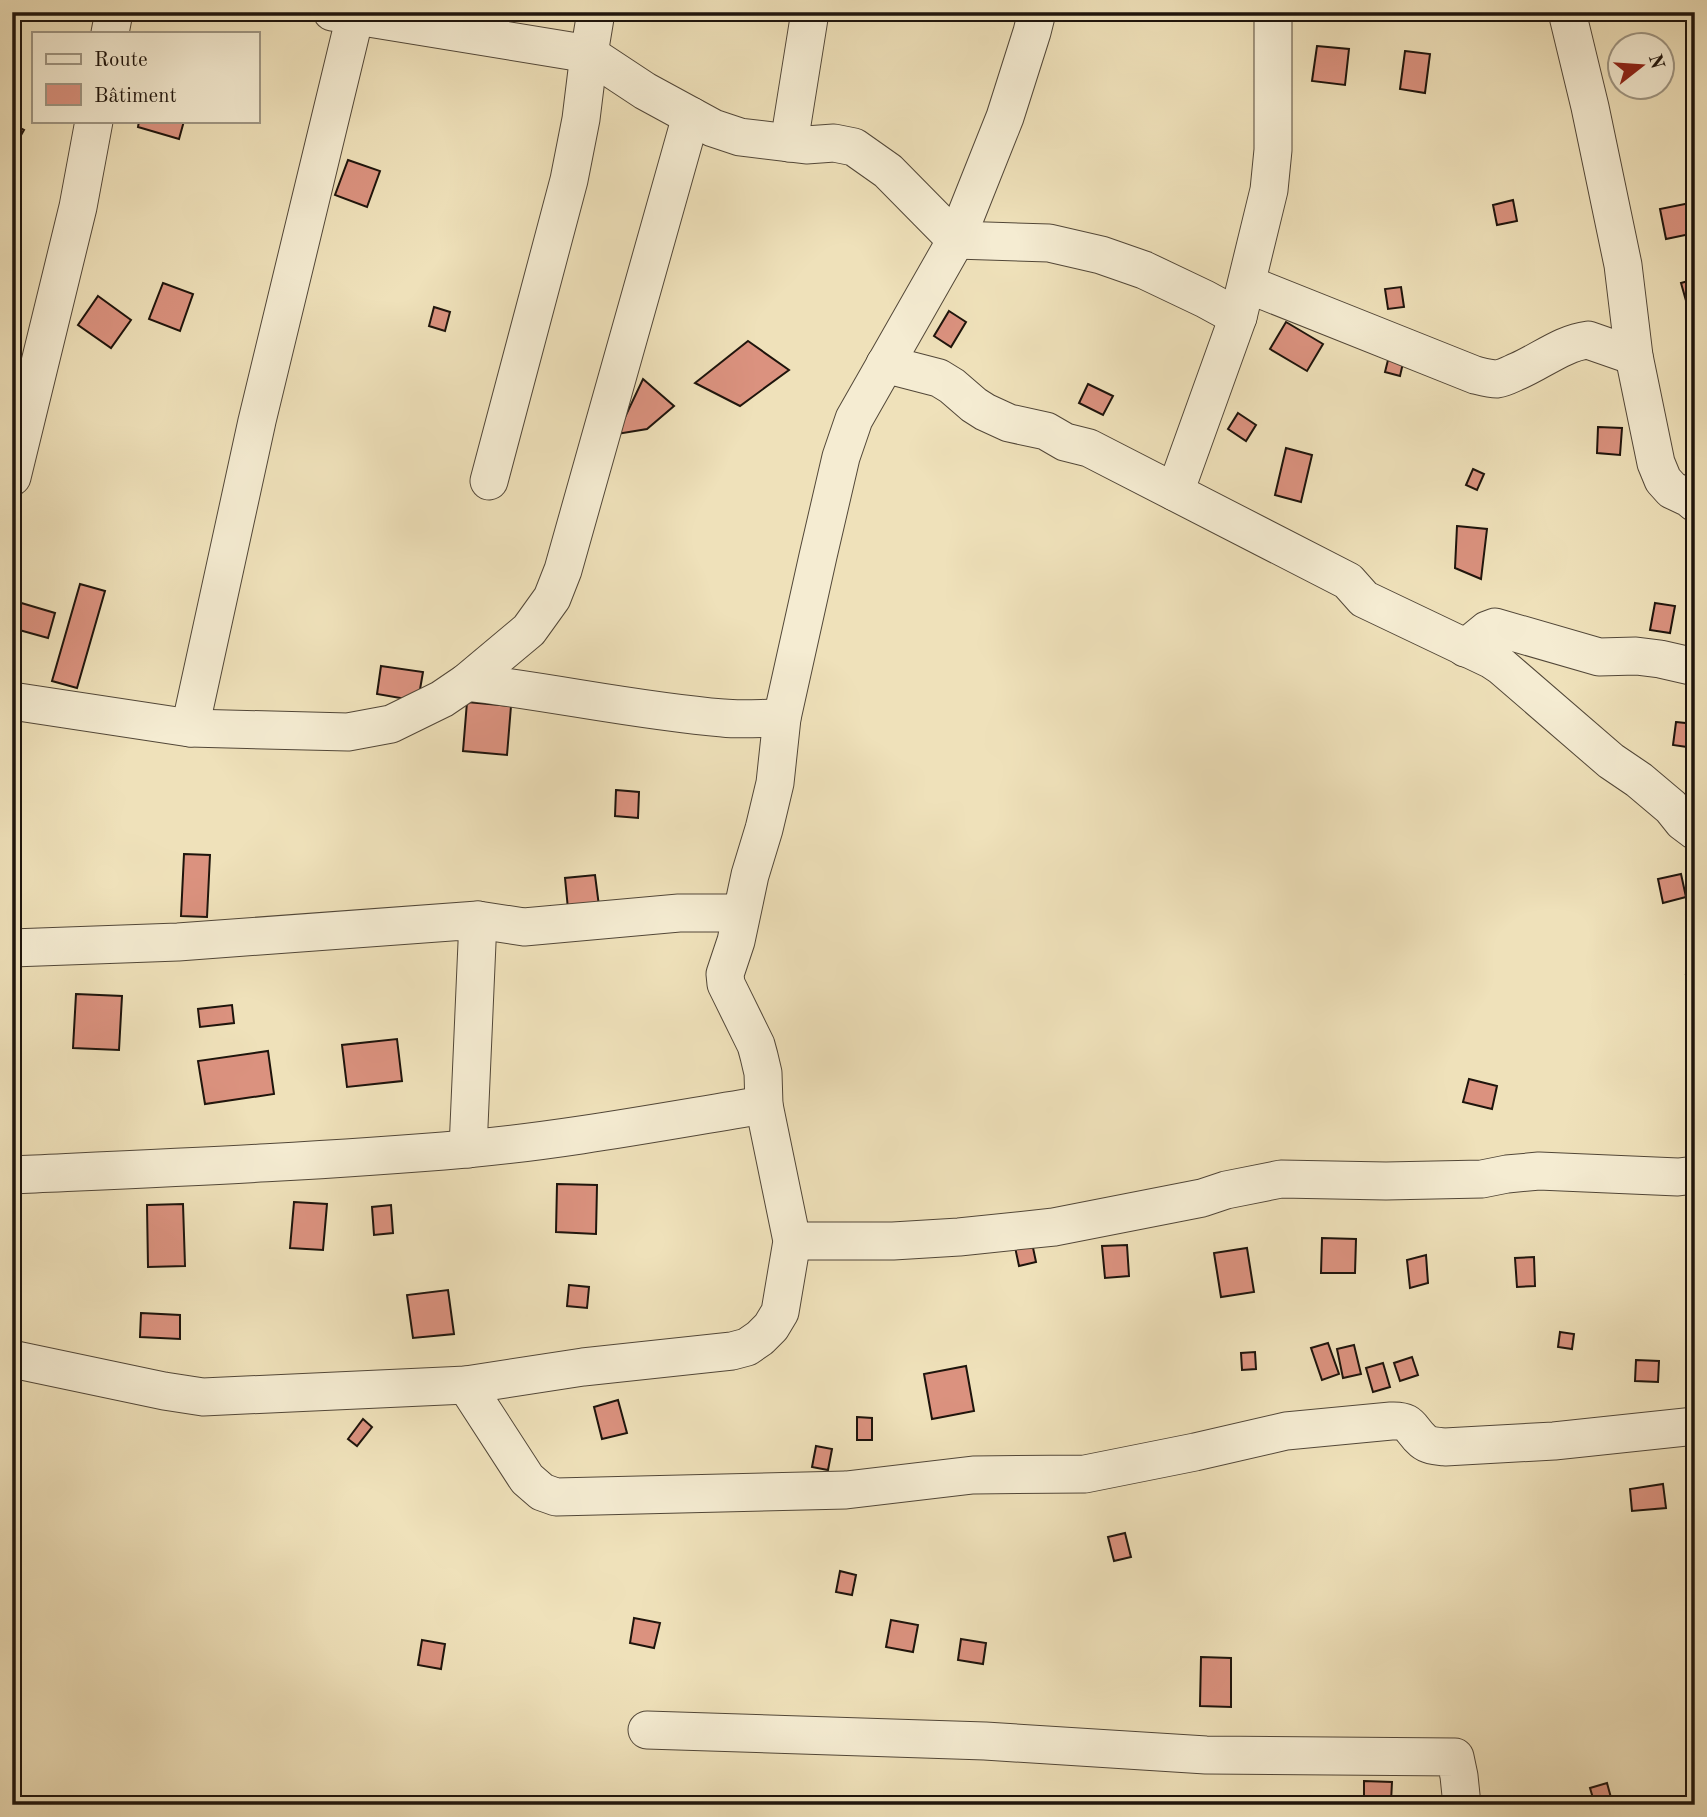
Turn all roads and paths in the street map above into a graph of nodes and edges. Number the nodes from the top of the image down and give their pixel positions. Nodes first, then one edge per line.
1 (114, 12) edge
2 (596, 12) edge
3 (810, 12) edge
4 (1037, 12) edge
5 (1273, 12) edge
6 (1567, 12) edge
7 (344, 14) edge
8 (110, 32) edge
9 (589, 54) junction
10 (691, 116) junction
11 (94, 122) edge
12 (789, 142) junction
13 (956, 240) junction
14 (1242, 301) junction
15 (1634, 356) junction
16 (885, 364) junction
17 (12, 477) edge
18 (489, 481) dead end
19 (1175, 492) junction
20 (1695, 503) edge
21 (1465, 648) junction
22 (1695, 667) edge
23 (467, 682) junction
24 (12, 701) edge
25 (782, 718) junction
26 (190, 728) junction
27 (1695, 831) edge
28 (741, 913) junction
29 (478, 920) junction
30 (12, 948) edge
31 (764, 1105) junction
32 (468, 1149) junction
33 (12, 1175) edge
34 (1695, 1175) edge
35 (792, 1241) junction
36 (12, 1359) edge
37 (466, 1385) junction
38 (1695, 1426) edge
39 (648, 1730) dead end
40 (1462, 1805) edge

1 - 8 street
2 - 9 street
3 - 12 street
4 - 13 street
5 - 14 street
6 - 15 street
7 - 9 street
7 - 26 street
9 - 10 street
9 - 18 street
10 - 12 street
10 - 23 street
11 - 17 street
12 - 13 street
13 - 14 street
13 - 16 street
14 - 15 street
14 - 19 street
15 - 20 street
16 - 19 street
16 - 25 street
19 - 21 street
21 - 22 street
21 - 27 street
23 - 25 street
23 - 26 street
24 - 26 street
25 - 28 street
28 - 29 street
28 - 31 street
29 - 30 street
29 - 32 street
31 - 32 street
31 - 35 street
32 - 33 street
34 - 35 street
35 - 37 street
36 - 37 street
37 - 38 street
39 - 40 street

